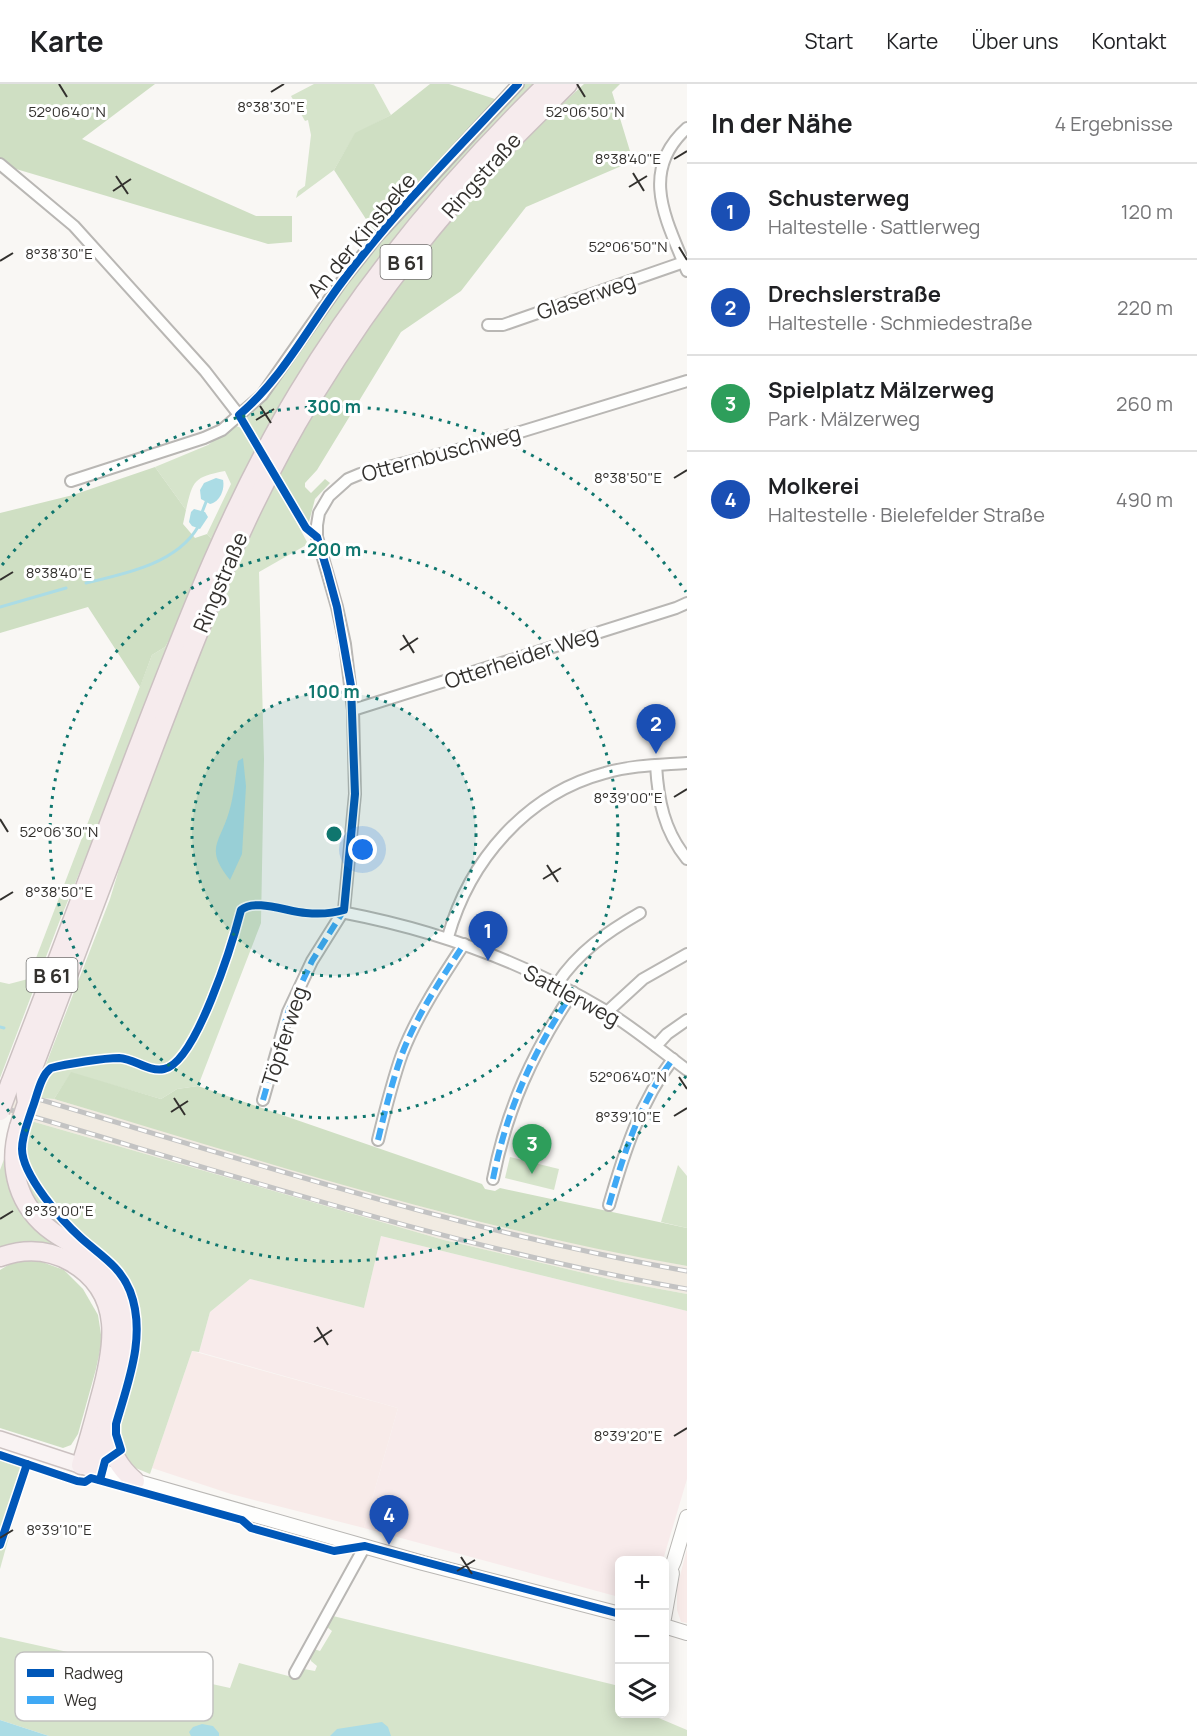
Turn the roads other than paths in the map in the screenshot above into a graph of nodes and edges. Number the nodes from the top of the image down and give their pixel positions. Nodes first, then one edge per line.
1 (518, 84) edge
2 (547, 84) edge
3 (568, 84) edge
4 (687, 128) edge
5 (0, 164) edge
6 (686, 265) edge
7 (489, 325) dead end
8 (687, 381) edge
9 (239, 415) junction
10 (267, 463) junction
11 (71, 481) dead end
12 (687, 603) edge
13 (354, 710) junction
14 (687, 763) edge
15 (656, 765) junction
16 (687, 859) edge
17 (344, 910) junction
18 (640, 913) dead end
19 (448, 938) junction
20 (464, 944) junction
21 (687, 954) edge
22 (557, 984) junction
23 (573, 992) junction
24 (607, 1012) junction
25 (687, 1020) edge
26 (656, 1046) junction
27 (673, 1059) junction
28 (687, 1070) edge
29 (263, 1100) dead end
30 (7, 1114) edge
31 (378, 1140) dead end
32 (0, 1153) edge
33 (494, 1179) dead end
34 (609, 1205) dead end
35 (0, 1257) edge
36 (106, 1430) junction
37 (0, 1439) edge
38 (87, 1467) junction
39 (135, 1481) junction
40 (687, 1517) edge
41 (364, 1546) junction
42 (674, 1561) junction
43 (669, 1572) edge
44 (665, 1610) edge
45 (615, 1613) edge
46 (669, 1628) edge
47 (687, 1633) edge
48 (296, 1673) dead end

1 - 9 street, An der Kinsbeke
2 - 10 highway, Ringstraße / B 61
3 - 10 highway, Ringstraße / B 61
4 - 6 street
5 - 9 street
6 - 7 street, Glaserweg
8 - 13 street, Otternbuschweg
9 - 11 street, An der Kinsbeke
10 - 30 highway, Ringstraße / B 61
12 - 13 street, Otterheider Weg
13 - 17 street, Otternbuschweg
14 - 15 street
15 - 16 street
15 - 19 street
17 - 19 street, Sattlerweg
17 - 29 street, Töpferweg
18 - 22 street
19 - 20 street, Sattlerweg
20 - 22 street, Sattlerweg
20 - 31 street
21 - 24 street
22 - 23 street, Sattlerweg
23 - 24 street, Sattlerweg
23 - 33 street
24 - 26 street, Sattlerweg
25 - 26 street
26 - 27 street, Sattlerweg
27 - 28 street, Sattlerweg
27 - 34 street
30 - 32 highway, Ringstraße / B 61
30 - 36 highway, B 61
35 - 38 highway
36 - 38 highway, B 61
36 - 39 highway
37 - 38 main road
38 - 39 street
39 - 41 street
40 - 42 street
41 - 45 street
41 - 48 street
42 - 43 street
42 - 44 street
46 - 47 street

